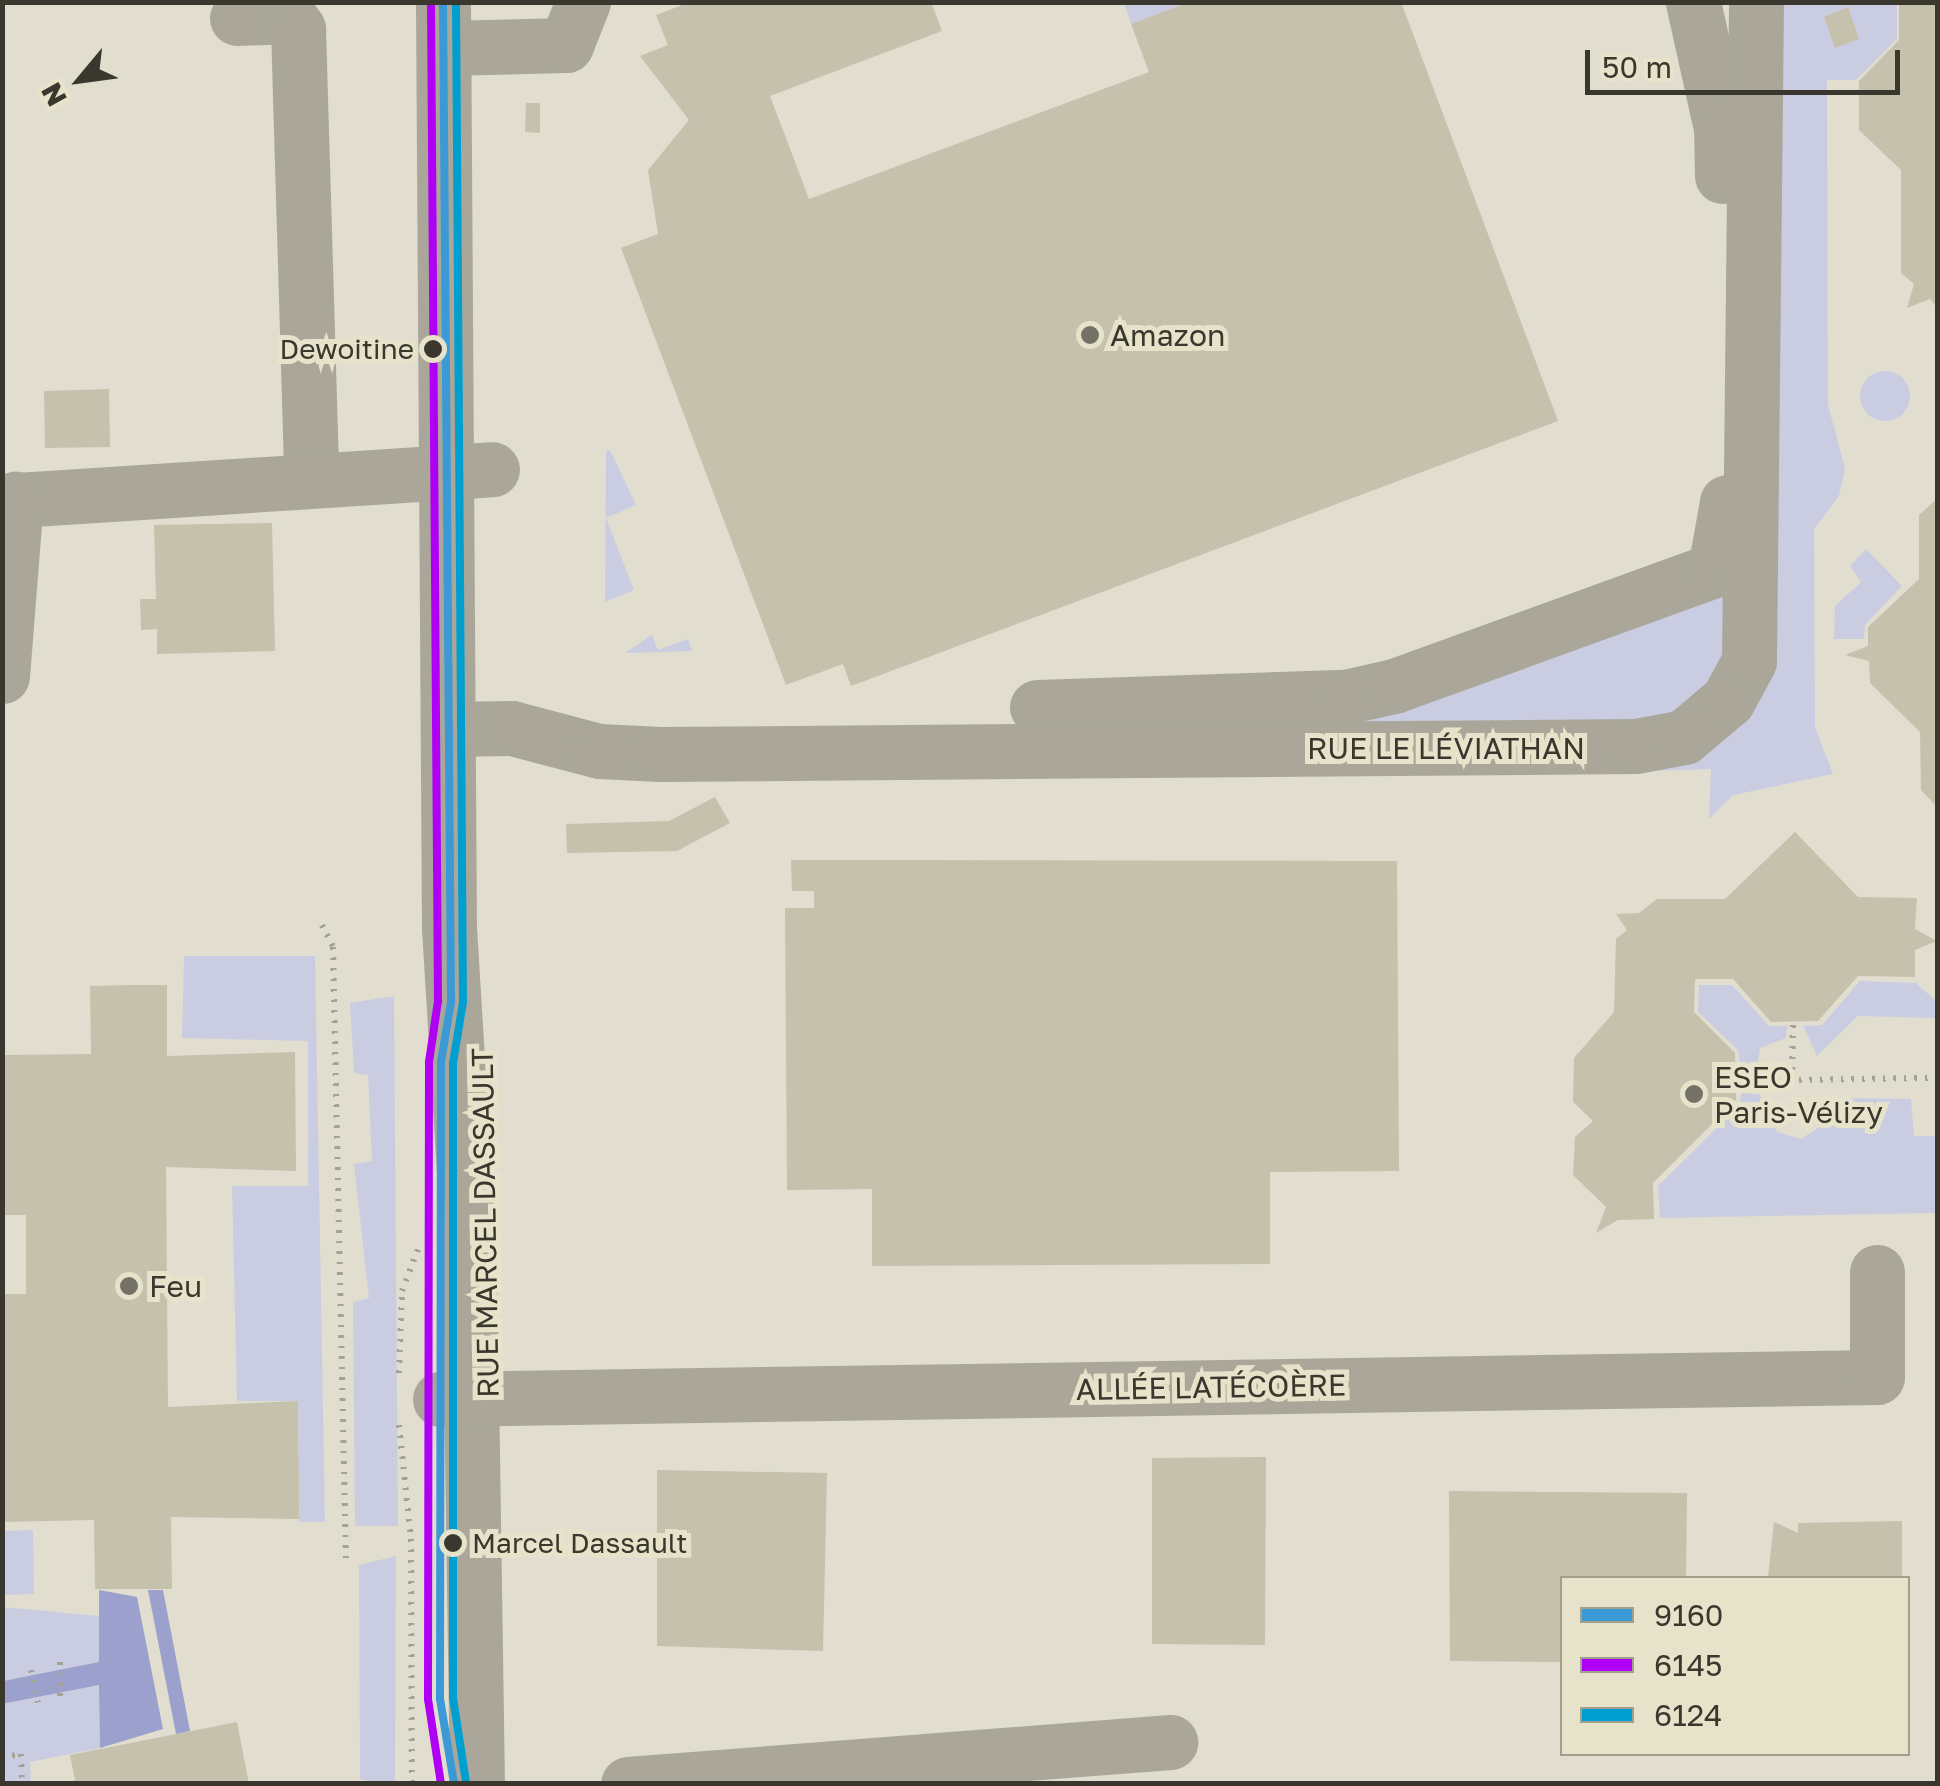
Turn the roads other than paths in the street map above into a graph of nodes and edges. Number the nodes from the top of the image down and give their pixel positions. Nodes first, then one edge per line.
1 (583, 2) edge
2 (1727, 16) edge
3 (236, 18) dead end
4 (458, 25) edge
5 (471, 470) junction
6 (311, 476) junction
7 (10, 500) edge
8 (2, 676) edge
9 (1037, 707) dead end
10 (463, 729) junction
11 (1877, 1272) dead end
12 (439, 1397) junction
13 (440, 1700) junction
14 (1170, 1742) dead end
15 (439, 1784) edge
16 (454, 1784) edge
17 (477, 1784) edge
18 (492, 1784) edge
19 (628, 1784) edge

1 - 4 street
2 - 9 street
2 - 10 street, RUE LE LÉVIATHAN
3 - 6 street
4 - 5 street, RUE MARCEL DASSAULT
5 - 6 street
5 - 10 street, RUE MARCEL DASSAULT
6 - 7 street
7 - 8 street
10 - 12 street, RUE MARCEL DASSAULT
10 - 12 street, RUE MARCEL DASSAULT
11 - 12 street, ALLÉE LATÉCOÈRE
12 - 13 street, RUE MARCEL DASSAULT
12 - 17 street, RUE MARCEL DASSAULT
12 - 18 street, RUE MARCEL DASSAULT
13 - 15 street, RUE MARCEL DASSAULT
13 - 16 street, RUE MARCEL DASSAULT
14 - 19 street

